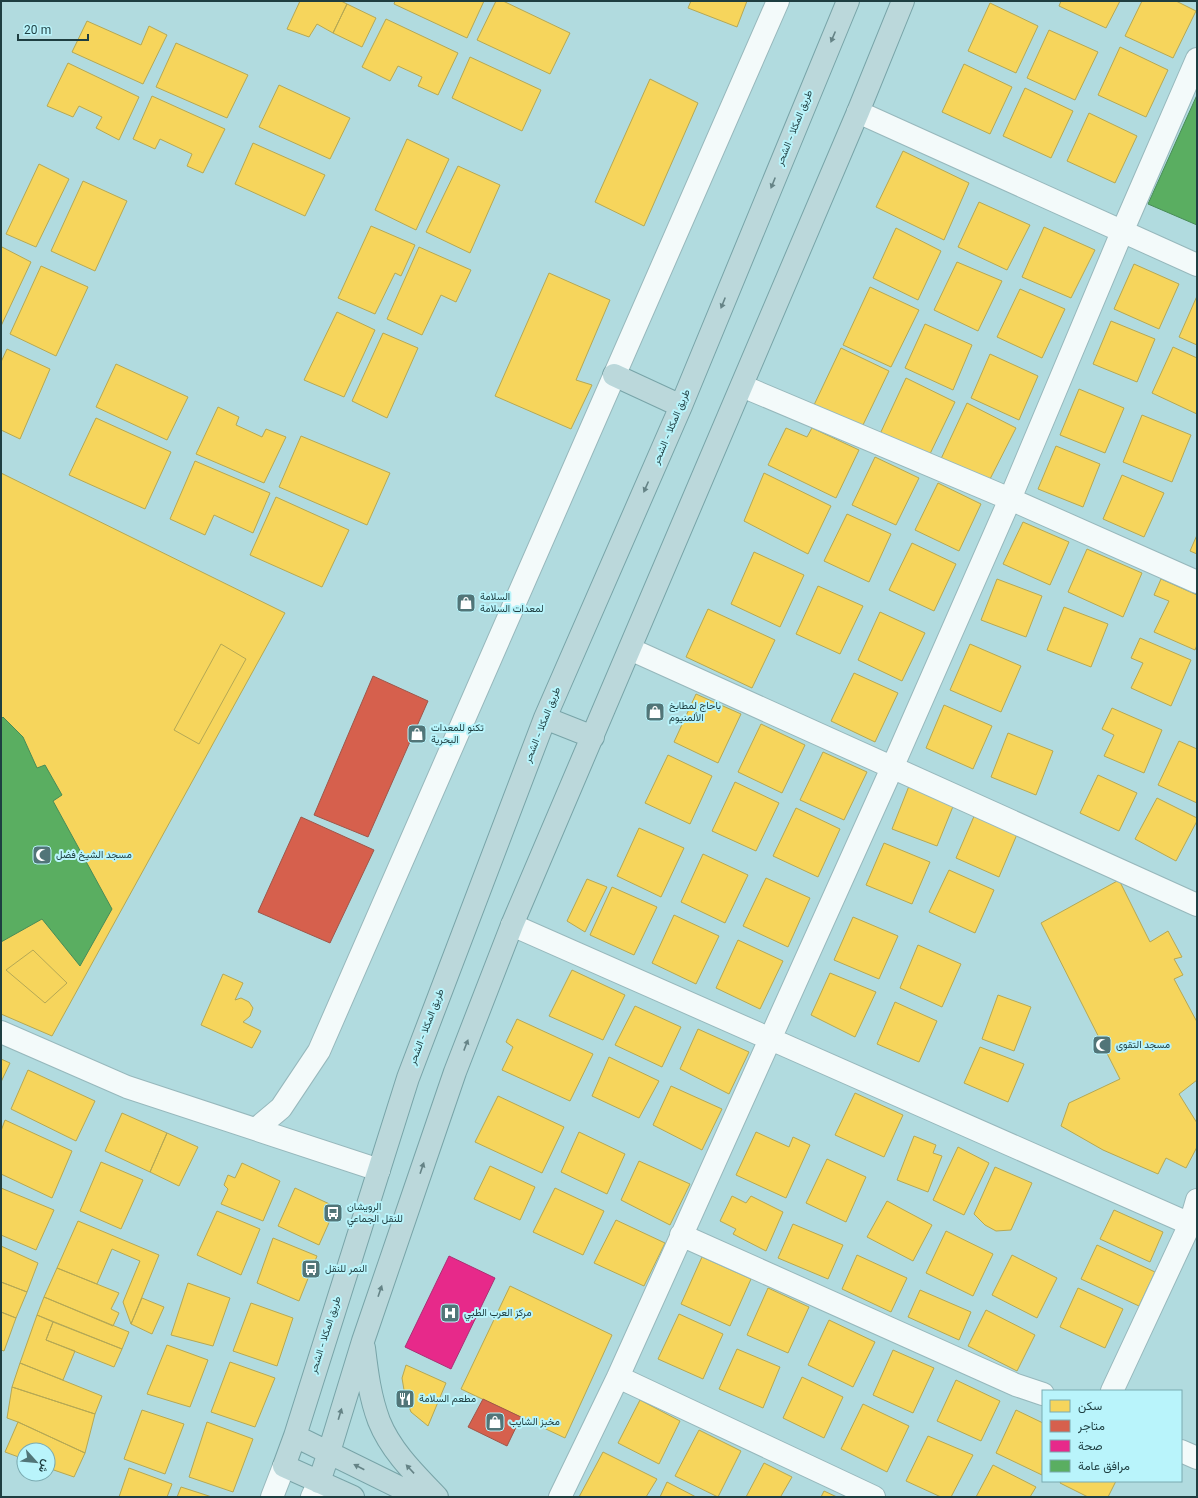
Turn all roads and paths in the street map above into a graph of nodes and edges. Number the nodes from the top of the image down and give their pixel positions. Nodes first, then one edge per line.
1 (778, 1) edge
2 (848, 1) edge
3 (903, 1) edge
4 (1197, 59) edge
5 (858, 112) junction
6 (1122, 232) junction
7 (1197, 265) edge
8 (614, 375) junction
9 (742, 386) junction
10 (681, 406) junction
11 (1010, 499) junction
12 (1197, 582) edge
13 (630, 649) junction
14 (545, 718) junction
15 (593, 737) junction
16 (892, 768) junction
17 (1197, 905) edge
18 (512, 925) junction
19 (1, 1032) edge
20 (771, 1038) junction
21 (256, 1130) junction
22 (379, 1170) junction
23 (1197, 1200) edge
24 (1190, 1224) junction
25 (682, 1235) junction
26 (363, 1341) junction
27 (618, 1377) junction
28 (1112, 1390) edge
29 (1042, 1394) edge
30 (295, 1436) junction
31 (1182, 1451) edge
32 (329, 1452) junction
33 (1197, 1458) edge
34 (284, 1466) junction
35 (315, 1489) edge
36 (272, 1497) edge
37 (353, 1497) edge
38 (419, 1497) edge
39 (437, 1497) edge
40 (560, 1497) edge
41 (874, 1497) edge

1 - 8 street
2 -> 10 highway, طريق المكلا - الشحر
3 - 5 highway
4 - 6 street
5 - 6 street
5 - 9 highway
6 - 7 street
6 - 11 street
8 - 10 highway
8 - 21 street
9 - 11 street
9 - 13 highway
10 -> 14 highway, طريق المكلا - الشحر
11 - 12 street
11 - 16 street
13 - 15 highway
13 - 16 street
14 - 15 highway
14 - 22 highway, طريق المكلا - الشحر
15 - 18 highway
16 - 17 street
16 - 20 street
18 - 20 street
26 -> 18 highway
19 - 21 street
20 - 24 street
20 - 25 street
21 - 22 street
22 - 30 highway, طريق المكلا - الشحر
23 - 24 street
24 - 28 street
25 - 27 street
25 - 29 street
32 -> 26 highway
39 -> 26 highway
27 - 40 street
27 - 41 street
30 - 32 highway
30 - 34 highway, طريق المكلا - الشحر
31 - 33 street
32 - 35 highway
38 -> 32 highway
34 - 35 highway
34 - 36 street
35 - 37 highway

